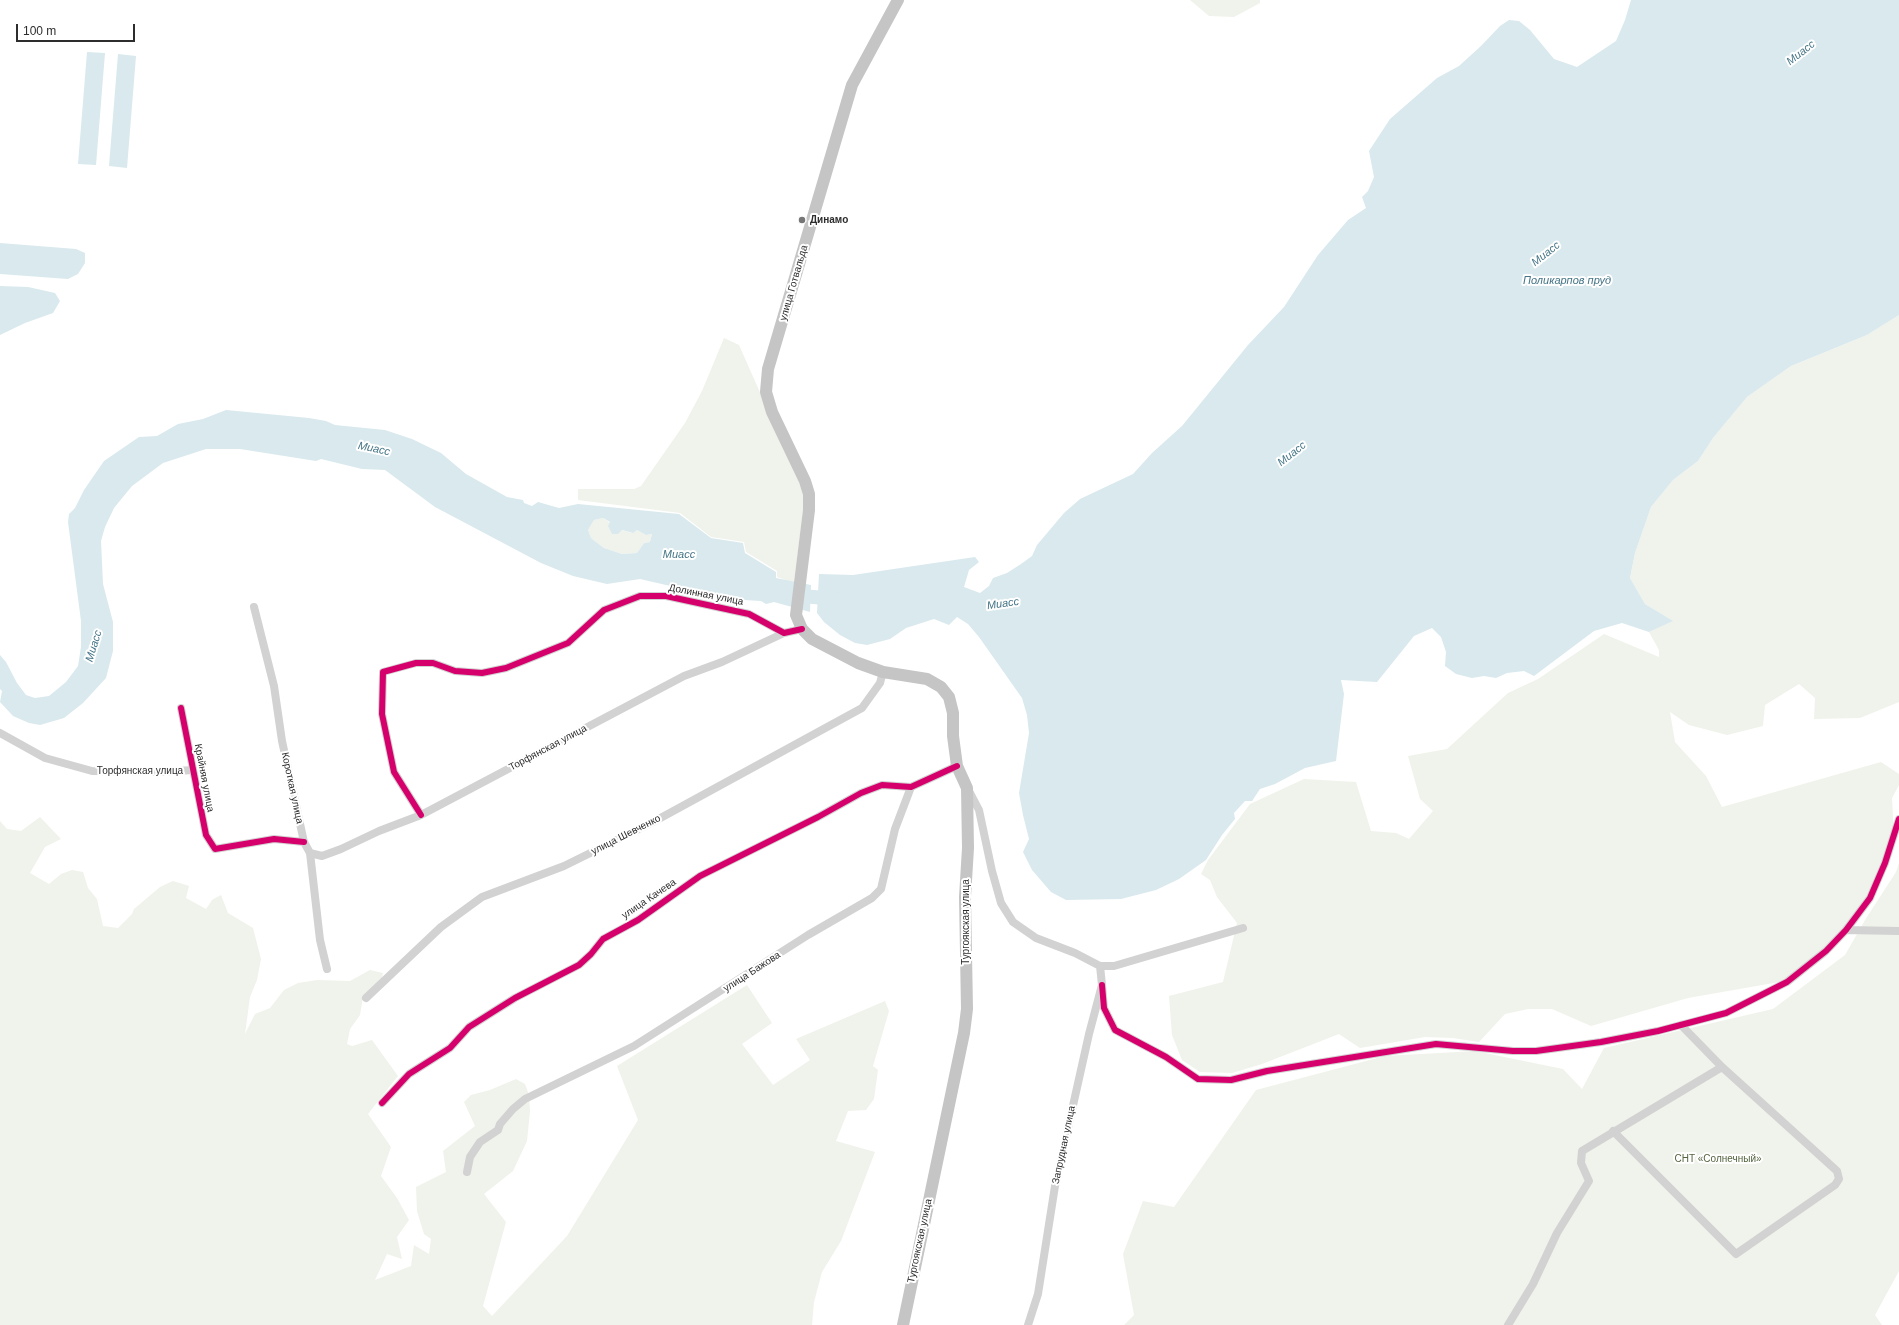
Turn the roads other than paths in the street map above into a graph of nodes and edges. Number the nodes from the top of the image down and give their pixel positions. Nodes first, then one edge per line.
1 (898, 0) edge
2 (254, 607) dead end
3 (796, 615) joint
4 (802, 629) junction
5 (784, 634) junction
6 (883, 672) junction
7 (181, 708) dead end
8 (0, 734) edge
9 (957, 766) junction
10 (192, 770) junction
11 (911, 787) junction
12 (968, 788) junction
13 (421, 815) junction
14 (1899, 819) edge
15 (304, 842) junction
16 (310, 853) junction
17 (1243, 928) dead end
18 (1846, 930) junction
19 (1899, 931) edge
20 (1100, 966) junction
21 (327, 970) dead end
22 (1102, 985) junction
23 (366, 998) dead end
24 (1681, 1025) junction
25 (1722, 1067) junction
26 (382, 1103) dead end
27 (1613, 1131) junction
28 (467, 1172) dead end
29 (903, 1325) edge
30 (1028, 1325) edge
31 (1508, 1325) edge

1 - 3 main road, улица Готвальда
2 - 15 street, Короткая улица
3 - 4 main road, Тургоякская улица
4 - 5 street
4 - 6 main road, Тургоякская улица
5 - 13 street, Торфянская улица
5 - 13 street, Долинная улица
6 - 9 main road, Тургоякская улица
6 - 23 street, улица Шевченко
7 - 10 street, Крайняя улица
8 - 10 street, Торфянская улица
9 - 11 street, улица Качева
9 - 12 main road, Тургоякская улица
10 - 15 street, Крайняя улица
11 - 26 street, улица Качева
11 - 28 street, улица Бажова
12 - 20 street
12 - 29 main road, Тургоякская улица
13 - 16 street, Торфянская улица
14 - 18 street
15 - 16 street, Короткая улица
16 - 21 street, Короткая улица
17 - 20 street
18 - 19 street
18 - 24 street
20 - 22 street, Запрудная улица
22 - 24 street
22 - 30 street, Запрудная улица
24 - 25 street
25 - 27 street
25 - 27 street
27 - 31 street

